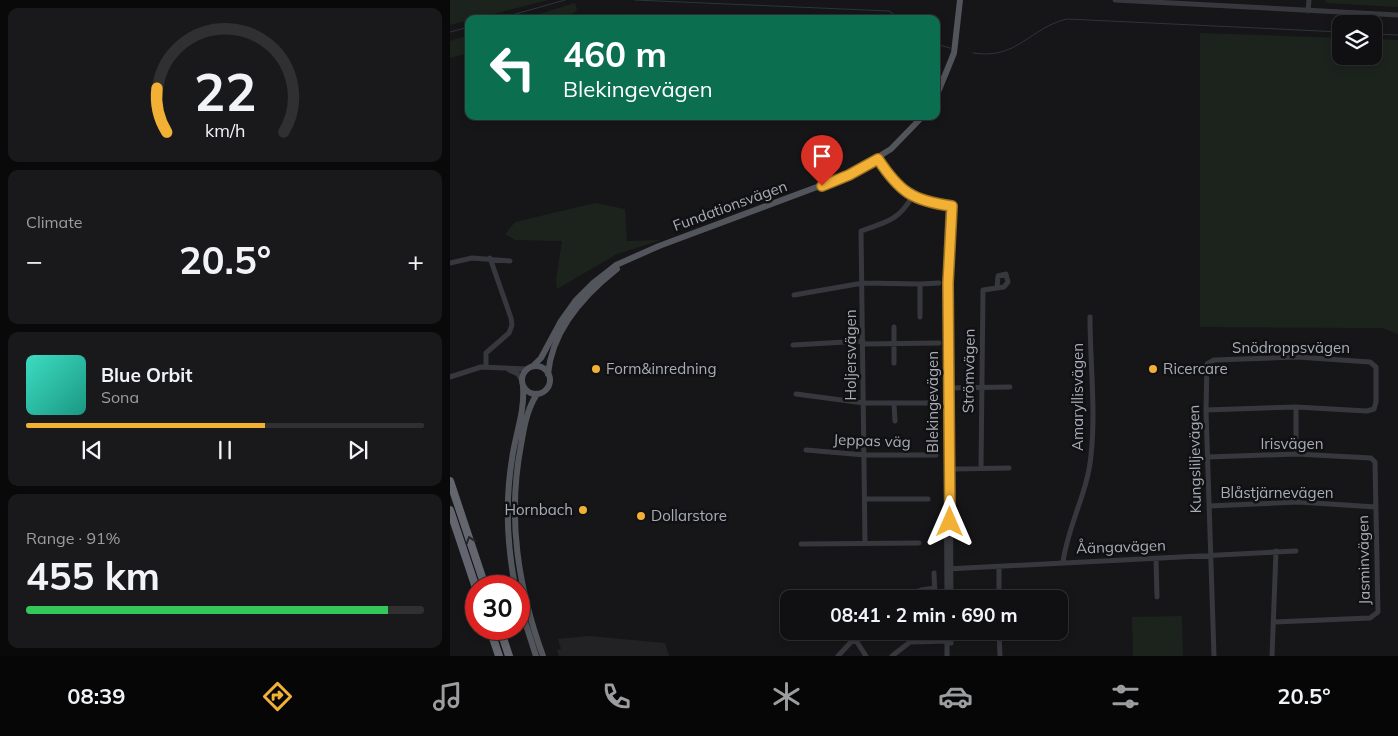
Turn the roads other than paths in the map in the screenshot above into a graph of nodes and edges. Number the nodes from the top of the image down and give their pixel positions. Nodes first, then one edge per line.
1 (960, 0) edge
2 (1114, 0) edge
3 (1309, 0) edge
4 (1308, 11) junction
5 (1398, 15) edge
6 (940, 88) edge
7 (920, 120) edge
8 (878, 159) junction
9 (912, 196) junction
10 (645, 251) junction
11 (490, 258) junction
12 (510, 261) dead end
13 (450, 263) edge
14 (863, 283) junction
15 (939, 283) dead end
16 (920, 284) junction
17 (998, 288) dead end
18 (794, 295) dead end
19 (920, 317) dead end
20 (1090, 317) dead end
21 (894, 327) dead end
22 (863, 342) junction
23 (939, 343) dead end
24 (894, 344) junction
25 (793, 345) dead end
26 (894, 363) dead end
27 (1207, 364) joint
28 (486, 366) junction
29 (504, 368) junction
30 (530, 368) junction
31 (548, 374) junction
32 (450, 377) edge
33 (521, 379) junction
34 (523, 387) junction
35 (980, 387) junction
36 (1010, 387) dead end
37 (947, 388) junction
38 (537, 394) junction
39 (796, 394) dead end
40 (864, 403) junction
41 (930, 403) dead end
42 (894, 404) junction
43 (1296, 406) junction
44 (1206, 410) junction
45 (895, 421) dead end
46 (806, 450) dead end
47 (1296, 454) junction
48 (865, 455) junction
49 (936, 455) dead end
50 (1208, 457) junction
51 (1375, 462) joint
52 (981, 468) junction
53 (1009, 468) dead end
54 (955, 469) dead end
55 (450, 481) edge
56 (865, 499) junction
57 (928, 499) dead end
58 (1209, 506) junction
59 (1376, 507) junction
60 (450, 510) edge
61 (865, 543) junction
62 (919, 543) dead end
63 (801, 544) dead end
64 (1276, 551) junction
65 (1296, 551) dead end
66 (1210, 554) junction
67 (1156, 559) junction
68 (1063, 562) junction
69 (999, 567) junction
70 (948, 569) junction
71 (934, 573) dead end
72 (472, 575) edge
73 (482, 575) edge
74 (513, 575) edge
75 (935, 588) joint
76 (921, 590) edge
77 (949, 590) edge
78 (999, 590) edge
79 (1158, 597) dead end
80 (1274, 622) junction
81 (530, 637) edge
82 (494, 640) edge
83 (504, 640) edge
84 (852, 640) joint
85 (999, 640) edge
86 (935, 641) joint
87 (949, 641) joint
88 (499, 656) edge
89 (509, 656) edge
90 (536, 656) edge
91 (543, 656) edge
92 (838, 656) edge
93 (866, 656) edge
94 (892, 656) edge
95 (949, 656) edge
96 (1000, 656) edge
97 (1214, 656) edge
98 (1272, 656) edge

1 - 6 main road
2 - 4 street
3 - 4 street
4 - 5 street
7 - 8 main road
8 - 9 street, Blekingevägen
8 - 10 main road, Fundationsvägen
9 - 14 street, Holjersvägen
9 - 37 street, Blekingevägen
10 - 30 main road, Fundationsvägen
10 - 31 main road, Fundationsvägen
11 - 12 street
11 - 13 street
11 - 28 street
14 - 16 street
14 - 18 street
14 - 22 street, Holjersvägen
15 - 16 street
16 - 19 street
17 - 35 street, Strömvägen
20 - 68 street, Amaryllisvägen
21 - 24 street
22 - 24 street
22 - 25 street
22 - 40 street, Holjersvägen
23 - 24 street
24 - 26 street
27 - 43 street, Snödroppsvägen
27 - 44 street, Kungsliljevägen
28 - 29 street
28 - 32 street
29 - 30 street
29 - 33 street
30 - 31 main road
30 - 33 main road
31 - 38 main road
33 - 34 main road
34 - 38 main road
34 - 74 main road
35 - 36 street
35 - 37 street
35 - 52 street, Strömvägen
37 - 70 street, Blekingevägen
38 - 91 main road
39 - 40 street
40 - 42 street
40 - 48 street, Holjersvägen
41 - 42 street
42 - 45 street
43 - 44 street
43 - 47 street
44 - 50 street, Kungsliljevägen
46 - 48 street, Jeppas väg
47 - 50 street, Irisvägen
47 - 51 street, Irisvägen
48 - 49 street, Jeppas väg
48 - 56 street, Holjersvägen
50 - 58 street, Kungsliljevägen
51 - 59 street, Jasminvägen
52 - 53 street
52 - 54 street
73 -> 55 highway
56 - 57 street
56 - 61 street, Holjersvägen
58 - 59 street, Blåstjärnevägen
58 - 66 street, Kungsliljevägen
59 - 80 street, Jasminvägen
60 - 72 highway
61 - 62 street
61 - 63 street
64 - 65 street, Åängavägen
64 - 66 street, Åängavägen
64 - 80 street
66 - 67 street, Åängavägen
66 - 97 street, Kungsliljevägen
67 - 68 street, Åängavägen
67 - 79 street
68 - 69 street, Åängavägen
69 - 70 street, Åängavägen
69 - 78 street
70 - 77 street, Blekingevägen
71 - 75 street
75 - 76 street
80 - 98 street
81 - 90 main road
82 - 88 highway
83 - 89 highway
84 - 92 street
84 - 93 street
85 - 96 street
86 - 87 street
86 - 94 street
87 - 95 street

